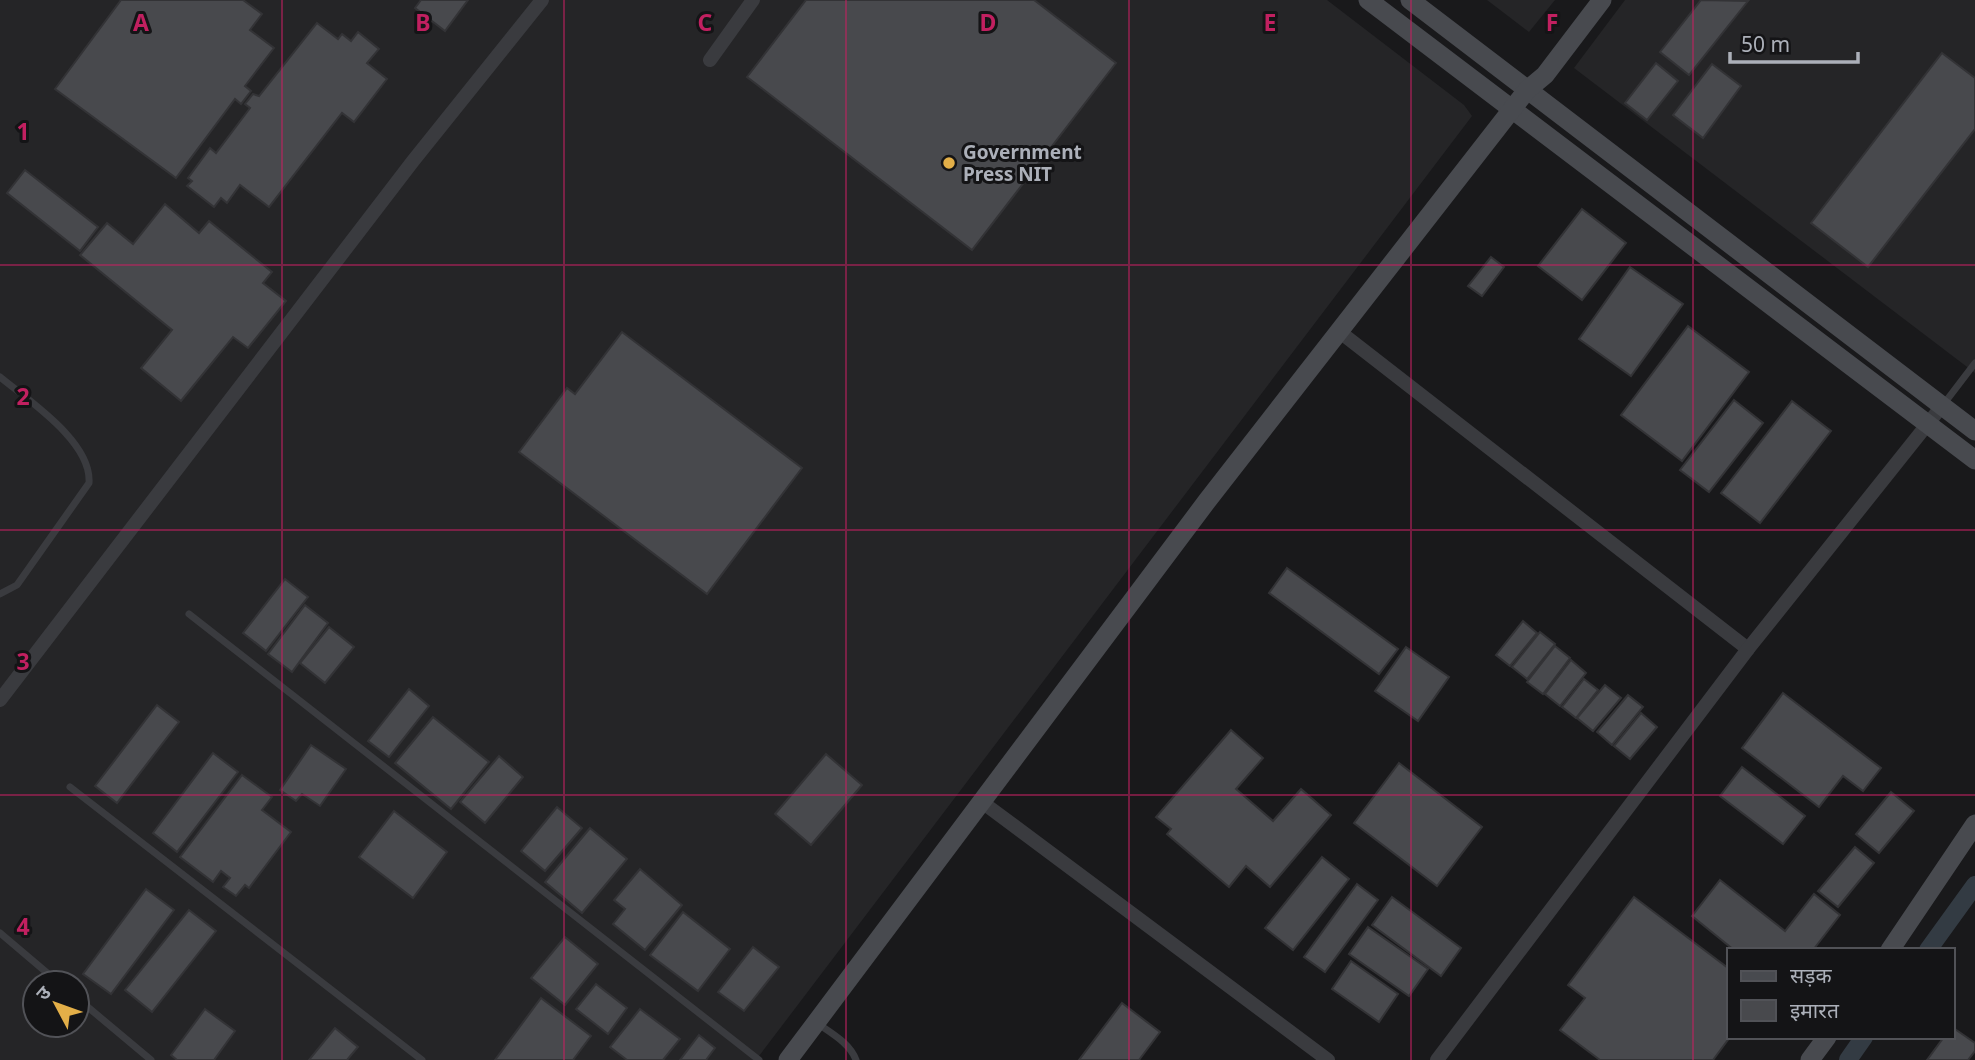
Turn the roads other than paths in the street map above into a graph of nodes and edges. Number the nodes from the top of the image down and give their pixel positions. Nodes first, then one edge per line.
1 (542, 0) edge
2 (753, 0) edge
3 (1368, 0) edge
4 (1410, 0) edge
5 (1602, 0) edge
6 (710, 60) dead end
7 (1527, 90) junction
8 (1513, 110) junction
9 (1340, 332) junction
10 (1975, 363) edge
11 (0, 377) edge
12 (1942, 406) junction
13 (1928, 425) junction
14 (1975, 431) edge
15 (1975, 460) edge
16 (0, 594) edge
17 (189, 614) dead end
18 (1748, 649) junction
19 (0, 700) edge
20 (70, 787) dead end
21 (982, 802) junction
22 (1975, 824) edge
23 (0, 933) edge
24 (1891, 948) edge
25 (43, 969) edge
26 (91, 1010) edge
27 (817, 1022) junction
28 (1825, 1039) edge
29 (151, 1060) edge
30 (422, 1060) edge
31 (759, 1060) edge
32 (788, 1060) edge
33 (856, 1060) edge
34 (1328, 1060) edge
35 (1437, 1060) edge
36 (1810, 1060) edge

1 - 19 street
2 - 6 street
3 - 8 street
4 - 7 street
5 - 7 street
7 - 8 street
7 - 12 street
8 - 9 street
8 - 13 street
9 - 18 street
9 - 21 street
10 - 12 lane
11 - 16 lane
12 - 13 street
12 - 14 street
13 - 15 street
13 - 18 street
17 - 31 lane
18 - 35 street
20 - 30 lane
21 - 27 street
21 - 34 street
22 - 24 street
23 - 25 lane
26 - 29 lane
27 - 32 street
27 - 33 lane
28 - 36 street

